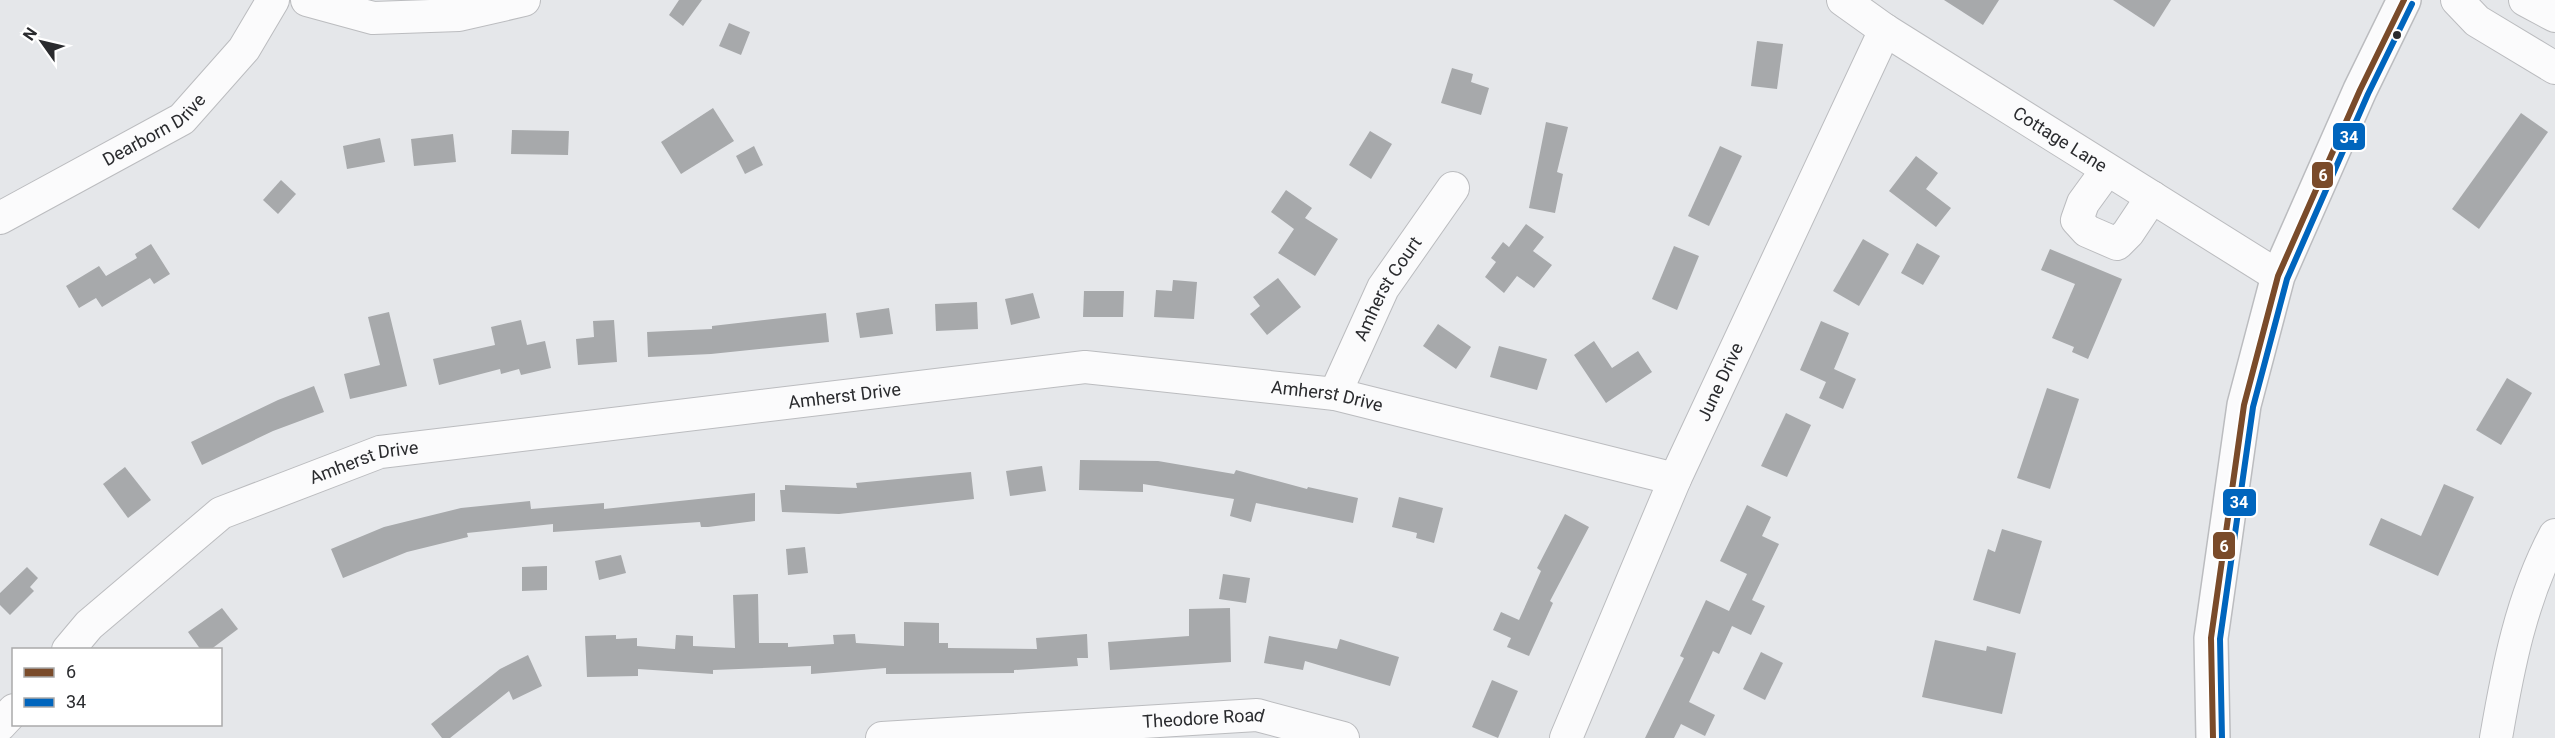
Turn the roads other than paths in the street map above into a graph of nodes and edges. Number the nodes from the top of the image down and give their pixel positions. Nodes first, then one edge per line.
1 (273, 0) edge
2 (307, 0) edge
3 (524, 0) edge
4 (1844, 0) edge
5 (2404, 0) edge
6 (2457, 0) edge
7 (2525, 0) edge
8 (2555, 16) edge
9 (1885, 30) junction
10 (2555, 68) edge
11 (2107, 170) junction
12 (1453, 188) dead end
13 (2152, 197) junction
14 (0, 218) edge
15 (2278, 276) junction
16 (1335, 394) junction
17 (1675, 479) junction
18 (2555, 536) edge
19 (70, 648) edge
20 (12, 712) edge
21 (0, 725) edge
22 (882, 738) edge
23 (1343, 738) edge
24 (1566, 738) edge
25 (2213, 738) edge
26 (2496, 738) edge

1 - 14 street, Dearborn Drive
2 - 3 street
4 - 9 street, Cottage Lane
5 - 15 main road
6 - 10 street
7 - 8 street
9 - 11 street, Cottage Lane
9 - 17 street, June Drive
11 - 13 street, Cottage Lane
11 - 13 street
12 - 16 street, Amherst Court
13 - 15 street, Cottage Lane
15 - 25 main road
16 - 17 street, Amherst Drive
16 - 19 street, Amherst Drive
17 - 24 street, June Drive
18 - 26 street
20 - 21 street
22 - 23 street, Theodore Road

